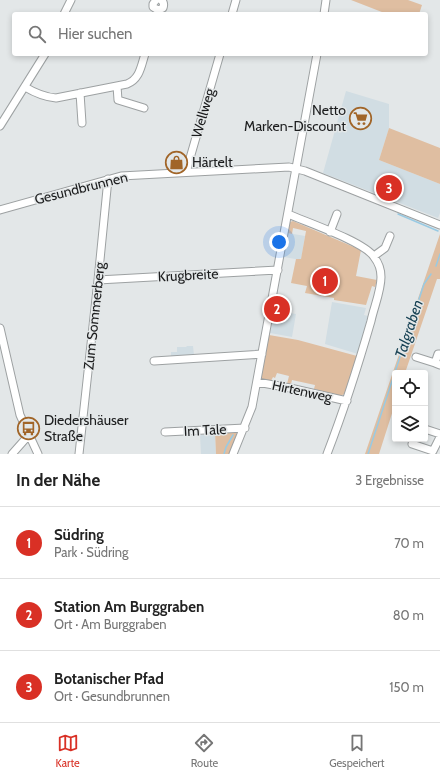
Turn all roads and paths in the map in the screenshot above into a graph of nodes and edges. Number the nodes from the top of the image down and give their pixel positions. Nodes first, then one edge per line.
1 (71, 0) edge
2 (156, 0) edge
3 (161, 0) edge
4 (236, 0) edge
5 (326, 0) edge
6 (65, 12) edge
7 (157, 12) edge
8 (233, 12) edge
9 (324, 12) edge
10 (44, 56) edge
11 (144, 56) edge
12 (219, 56) edge
13 (316, 56) edge
14 (117, 86) junction
15 (25, 87) junction
16 (80, 93) junction
17 (144, 108) dead end
18 (82, 123) dead end
19 (0, 126) edge
20 (296, 168) junction
21 (186, 172) junction
22 (108, 179) junction
23 (0, 210) edge
24 (288, 214) junction
25 (338, 214) dead end
26 (440, 225) edge
27 (330, 232) junction
28 (390, 236) dead end
29 (374, 256) junction
30 (278, 270) junction
31 (98, 280) junction
32 (0, 328) edge
33 (262, 354) junction
34 (440, 354) edge
35 (416, 357) dead end
36 (154, 361) dead end
37 (437, 364) edge
38 (257, 382) junction
39 (347, 401) junction
40 (245, 428) junction
41 (428, 430) edge
42 (165, 432) dead end
43 (440, 434) edge
44 (28, 436) junction
45 (440, 437) edge
46 (413, 442) edge
47 (433, 452) edge
48 (12, 454) edge
49 (38, 454) edge
50 (78, 454) edge
51 (234, 454) edge
52 (327, 454) edge

1 - 6 street
2 - 7 street
3 - 7 street
4 - 8 street
5 - 9 street
10 - 15 street
11 - 14 street
12 - 21 street, Wellweg
13 - 20 street
14 - 16 street
14 - 17 street
15 - 16 street
15 - 19 street
16 - 18 street
20 - 21 street, Gesundbrunnen
20 - 24 street
20 - 26 street, Gesundbrunnen
21 - 22 street, Gesundbrunnen
22 - 23 street, Gesundbrunnen
22 - 31 street, Zum Sommerberg
24 - 27 street
24 - 30 street
25 - 27 street
27 - 29 street
28 - 29 street
29 - 39 street
30 - 31 street, Krugbreite
30 - 33 street
31 - 50 street, Zum Sommerberg
32 - 44 street
33 - 36 street
33 - 38 street
34 - 37 street
35 - 37 street
38 - 39 street, Hirtenweg
38 - 40 street
39 - 52 street
40 - 42 street, Im Tale
40 - 51 street
41 - 43 street
44 - 48 street
44 - 49 street
45 - 47 street
46 - 47 street

